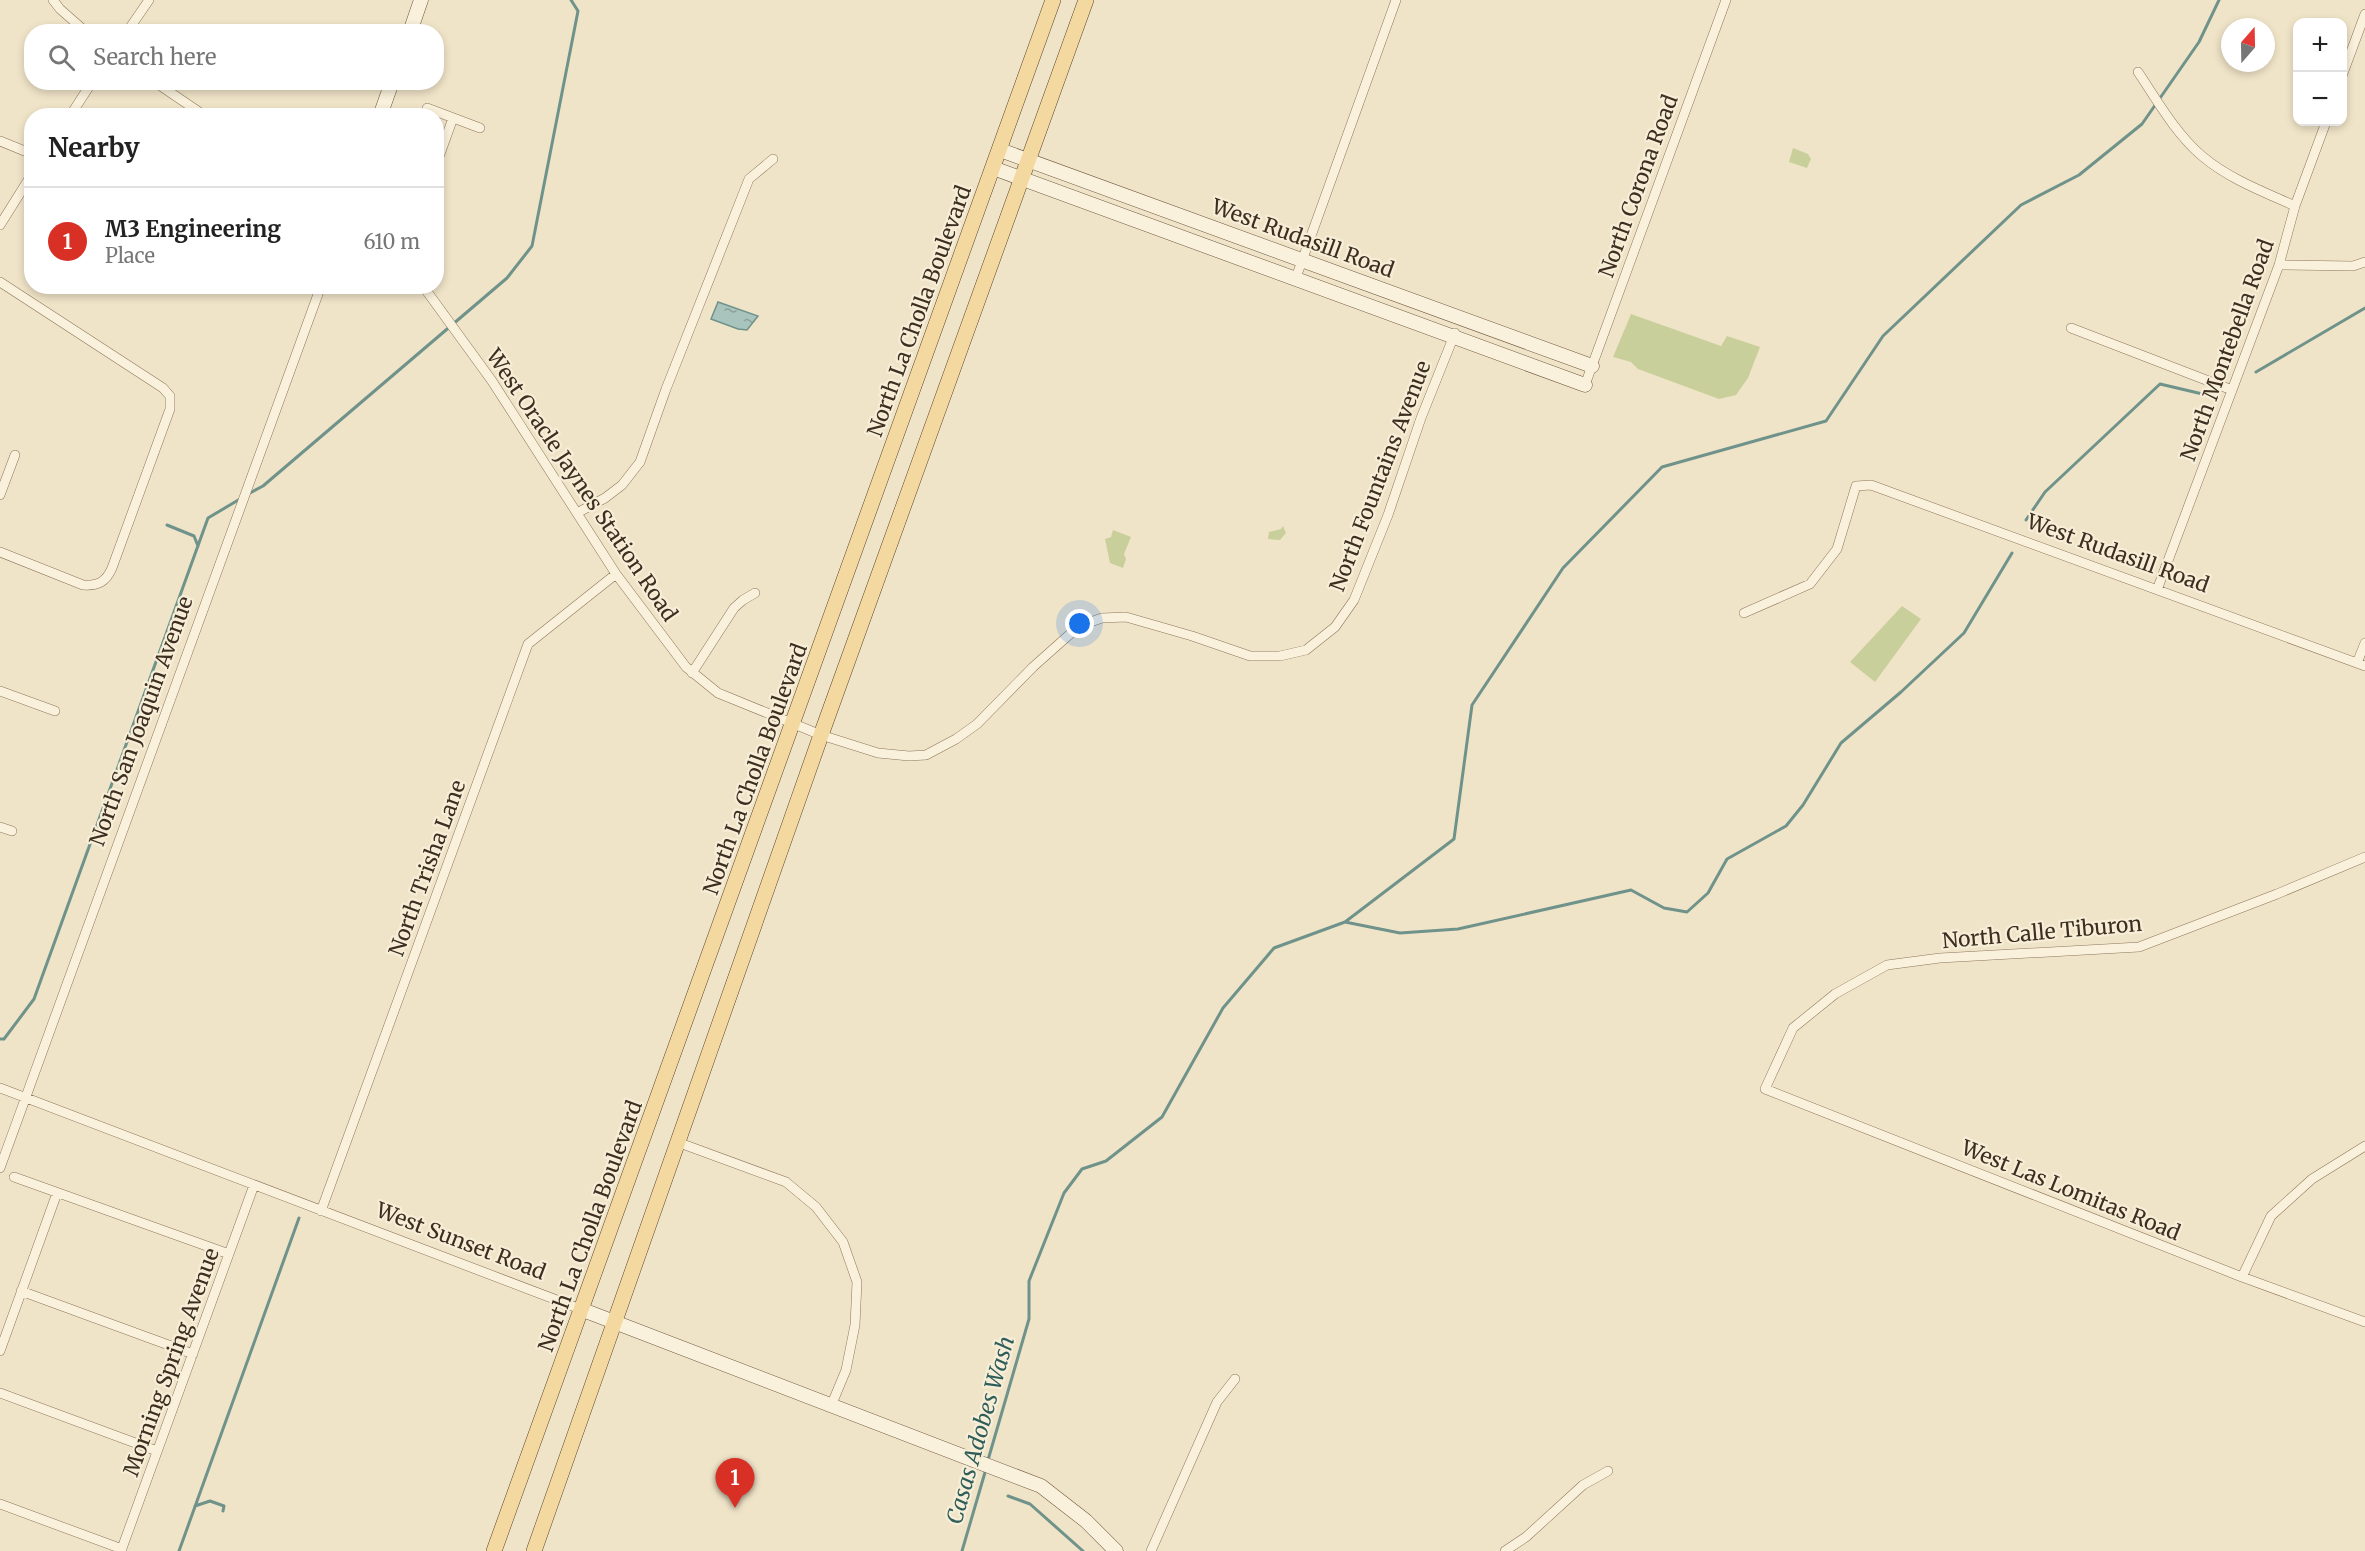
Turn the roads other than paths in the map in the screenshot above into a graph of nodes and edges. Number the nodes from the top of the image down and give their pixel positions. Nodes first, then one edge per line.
1 (53, 0) edge
2 (149, 0) edge
3 (422, 0) edge
4 (1053, 0) edge
5 (1086, 0) edge
6 (1396, 0) edge
7 (1726, 0) edge
8 (2365, 14) edge
9 (77, 24) edge
10 (132, 24) edge
11 (413, 24) edge
12 (2138, 72) dead end
13 (2344, 72) edge
14 (87, 90) edge
15 (167, 90) edge
16 (389, 90) edge
17 (75, 108) edge
18 (193, 108) edge
19 (383, 108) edge
20 (444, 115) edge
21 (453, 118) junction
22 (2325, 126) edge
23 (480, 128) dead end
24 (0, 141) edge
25 (444, 143) edge
26 (1000, 150) junction
27 (24, 151) edge
28 (773, 159) dead end
29 (1029, 161) junction
30 (993, 168) junction
31 (1023, 179) junction
32 (24, 187) edge
33 (2295, 206) junction
34 (0, 225) edge
35 (2365, 262) edge
36 (2280, 265) junction
37 (1300, 266) junction
38 (0, 282) edge
39 (318, 294) edge
40 (429, 294) edge
41 (2071, 328) dead end
42 (1455, 334) junction
43 (1592, 366) junction
44 (1585, 385) joint
45 (2232, 390) junction
46 (15, 455) dead end
47 (0, 495) edge
48 (577, 513) junction
49 (0, 552) edge
50 (616, 574) junction
51 (2157, 590) junction
52 (755, 593) dead end
53 (1744, 613) dead end
54 (2365, 643) edge
55 (2361, 665) edge
56 (692, 673) junction
57 (0, 691) edge
58 (55, 711) dead end
59 (794, 724) junction
60 (821, 735) junction
61 (0, 827) edge
62 (12, 831) dead end
63 (2365, 857) edge
64 (0, 1088) edge
65 (1765, 1089) joint
66 (27, 1097) junction
67 (677, 1142) junction
68 (2365, 1146) edge
69 (0, 1168) edge
70 (14, 1177) dead end
71 (254, 1185) junction
72 (57, 1193) junction
73 (321, 1211) junction
74 (229, 1254) junction
75 (2242, 1277) junction
76 (21, 1291) junction
77 (583, 1310) junction
78 (615, 1322) junction
79 (2365, 1323) edge
80 (0, 1351) edge
81 (193, 1354) junction
82 (1235, 1378) dead end
83 (0, 1393) edge
84 (831, 1406) junction
85 (158, 1451) junction
86 (1608, 1471) dead end
87 (0, 1504) edge
88 (121, 1550) edge
89 (494, 1551) edge
90 (534, 1551) edge
91 (1116, 1551) edge
92 (1151, 1551) edge
93 (1505, 1551) edge

1 - 9 street
2 - 10 street
3 - 11 street
4 - 26 main road, North La Cholla Boulevard
5 - 29 main road
6 - 37 street
7 - 43 street, North Corona Road
8 - 13 street
12 - 33 street
14 - 17 street
15 - 18 street
16 - 19 street
20 - 21 street
21 - 23 street
21 - 25 street
22 - 33 street, North Montebella Road
24 - 27 street
26 - 29 street, West Rudasill Road
26 - 30 main road, North La Cholla Boulevard
28 - 48 street
29 - 31 main road
29 - 37 street, West Rudasill Road
30 - 31 street, West Rudasill Road
30 - 59 main road, North La Cholla Boulevard
31 - 42 street, West Rudasill Road
31 - 60 main road
32 - 34 street
33 - 36 street, North Montebella Road
35 - 36 street
36 - 45 street, North Montebella Road
37 - 43 street, West Rudasill Road
38 - 49 street
39 - 66 street, North San Joaquin Avenue
40 - 48 street, West Oracle Jaynes Station Road
41 - 45 street
42 - 44 street, West Rudasill Road
42 - 60 street, North Fountains Avenue
43 - 44 street, North Corona Road
45 - 51 street, North Montebella Road
46 - 47 street
48 - 50 street, West Oracle Jaynes Station Road
50 - 56 street, West Oracle Jaynes Station Road
50 - 73 street, North Trisha Lane
51 - 53 street, West Rudasill Road
51 - 55 street, West Rudasill Road
52 - 56 street
54 - 55 street
56 - 59 street, West Oracle Jaynes Station Road
57 - 58 street
59 - 60 street, West Oracle Jaynes Station Road
59 - 77 main road, North La Cholla Boulevard
60 - 67 main road
61 - 62 street
63 - 65 street, North Calle Tiburon
64 - 66 street, West Sunset Road
65 - 75 street, West Las Lomitas Road
66 - 69 street, North San Joaquin Avenue
66 - 71 street, West Sunset Road
67 - 78 main road
67 - 84 street
68 - 75 street
70 - 72 street
71 - 73 street, West Sunset Road
71 - 74 street, Morning Spring Avenue
72 - 74 street
72 - 76 street
73 - 77 street, West Sunset Road
74 - 81 street, Morning Spring Avenue
75 - 79 street, West Las Lomitas Road
76 - 80 street
76 - 81 street
77 - 78 street, West Sunset Road
77 - 89 main road, North La Cholla Boulevard
78 - 84 street, West Sunset Road
78 - 90 main road
81 - 85 street, Morning Spring Avenue
82 - 92 street
83 - 85 street
84 - 91 street, West Sunset Road
85 - 88 street, Morning Spring Avenue
86 - 93 street
87 - 88 street

